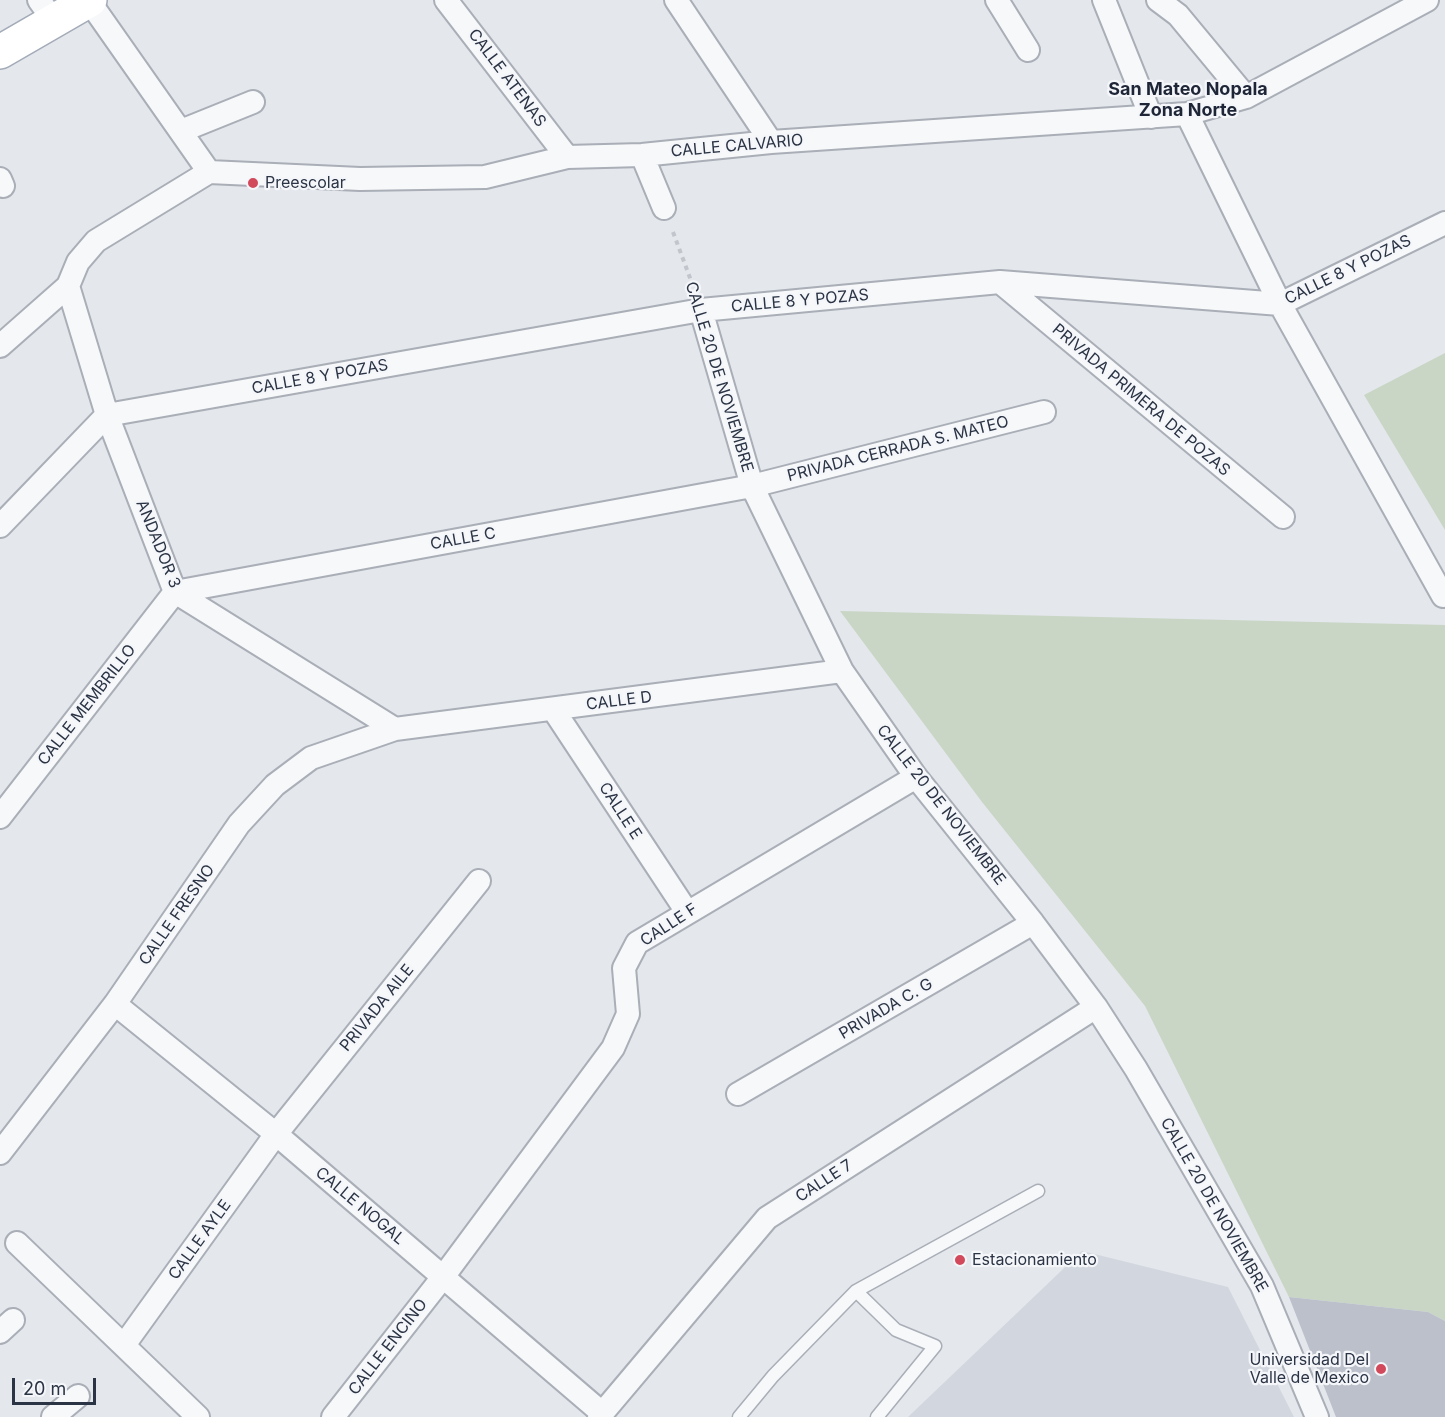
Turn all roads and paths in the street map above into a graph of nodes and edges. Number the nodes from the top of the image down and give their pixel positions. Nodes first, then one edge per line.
1 (89, 0) edge
2 (676, 0) edge
3 (997, 0) edge
4 (1104, 0) edge
5 (1158, 0) edge
6 (1427, 0) edge
7 (453, 2) edge
8 (1399, 6) edge
9 (46, 10) edge
10 (1028, 50) dead end
11 (0, 52) edge
12 (1246, 97) junction
13 (253, 102) dead end
14 (1187, 114) junction
15 (1151, 117) junction
16 (181, 131) junction
17 (771, 142) junction
18 (642, 154) junction
19 (567, 157) junction
20 (209, 172) junction
21 (664, 208) joint
22 (1445, 223) edge
23 (1000, 282) junction
24 (68, 286) junction
25 (1280, 304) junction
26 (702, 310) junction
27 (0, 346) edge
28 (1044, 412) dead end
29 (107, 415) junction
30 (752, 486) junction
31 (1283, 517) dead end
32 (0, 526) edge
33 (174, 592) junction
34 (1443, 596) dead end
35 (842, 671) junction
36 (553, 709) junction
37 (395, 729) junction
38 (916, 777) junction
39 (0, 817) edge
40 (478, 881) dead end
41 (687, 912) junction
42 (1033, 923) junction
43 (115, 1004) junction
44 (1096, 1007) junction
45 (738, 1094) dead end
46 (276, 1134) junction
47 (0, 1153) edge
48 (1038, 1191) dead end
49 (17, 1243) dead end
50 (443, 1277) junction
51 (856, 1291) junction
52 (124, 1345) junction
53 (78, 1396) dead end
54 (601, 1415) edge
55 (53, 1417) edge
56 (198, 1417) edge
57 (333, 1417) edge
58 (739, 1417) edge
59 (877, 1417) edge
60 (1317, 1417) edge

1 - 9 main road
1 - 16 street
2 - 17 street
3 - 10 street
4 - 15 street
5 - 12 street
6 - 8 street, CALLE CALVARIO
7 - 19 street, CALLE ATENAS
8 - 12 street, CALLE CALVARIO
9 - 11 main road
12 - 14 street, CALLE CALVARIO
13 - 16 street
14 - 15 street, CALLE CALVARIO
14 - 25 street
15 - 17 street, CALLE CALVARIO
16 - 20 street
17 - 18 street, CALLE CALVARIO
18 - 19 street, CALLE CALVARIO
18 - 21 street
19 - 20 street, CALLE CALVARIO
20 - 24 street
21 - 26 path, CALLE 20 DE NOVIEMBRE
22 - 25 street, CALLE 8 Y POZAS
23 - 25 street, CALLE 8 Y POZAS
23 - 26 street, CALLE 8 Y POZAS
23 - 31 street, PRIVADA PRIMERA DE POZAS
24 - 27 street
24 - 29 street, ANDADOR 3
25 - 34 street
26 - 29 street, CALLE 8 Y POZAS
26 - 30 street, CALLE 20 DE NOVIEMBRE
28 - 30 street, PRIVADA CERRADA S. MATEO
29 - 32 street
29 - 33 street, ANDADOR 3
30 - 33 street, CALLE C
30 - 35 street, CALLE 20 DE NOVIEMBRE
33 - 37 street, ANDADOR 3
33 - 39 street, CALLE MEMBRILLO
35 - 36 street, CALLE D
35 - 38 street, CALLE 20 DE NOVIEMBRE
36 - 37 street, CALLE D
36 - 41 street, CALLE E
37 - 43 street, CALLE FRESNO
38 - 41 street, CALLE F
38 - 42 street, CALLE 20 DE NOVIEMBRE
40 - 46 street, PRIVADA AILE
41 - 50 street, CALLE F
42 - 44 street, CALLE 20 DE NOVIEMBRE
42 - 45 street, PRIVADA C. G
43 - 46 street, CALLE NOGAL
43 - 47 street, CALLE FRESNO
44 - 54 street, CALLE 7
44 - 60 street, CALLE 20 DE NOVIEMBRE
46 - 50 street, CALLE NOGAL
46 - 52 street, CALLE AYLE
48 - 51 lane
49 - 52 street
50 - 54 street, CALLE NOGAL
50 - 57 street, CALLE ENCINO
51 - 58 lane
51 - 59 lane
52 - 56 street
53 - 55 street

